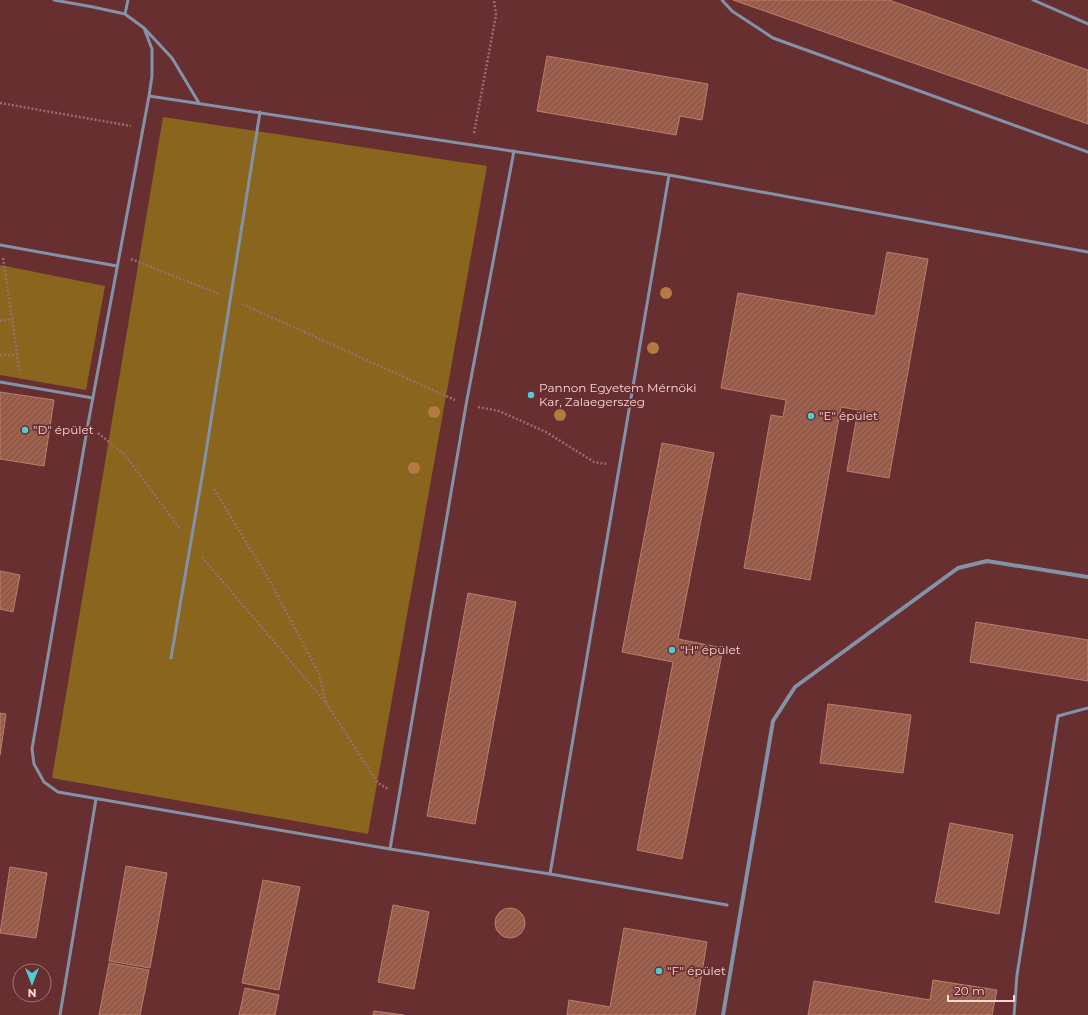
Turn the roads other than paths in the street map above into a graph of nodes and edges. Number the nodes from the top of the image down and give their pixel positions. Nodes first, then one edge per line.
1 (54, 0) edge
2 (128, 0) edge
3 (722, 0) edge
4 (1033, 0) edge
5 (125, 14) junction
6 (1088, 24) edge
7 (144, 28) junction
8 (149, 96) junction
9 (199, 103) junction
10 (260, 112) junction
11 (514, 151) junction
12 (1088, 152) edge
13 (669, 175) junction
14 (1, 245) edge
15 (1088, 252) edge
16 (117, 266) junction
17 (0, 382) edge
18 (93, 398) junction
19 (1088, 577) edge
20 (171, 658) dead end
21 (1088, 708) edge
22 (96, 799) junction
23 (390, 849) junction
24 (550, 874) junction
25 (727, 905) dead end
26 (60, 1015) edge
27 (723, 1015) edge
28 (1014, 1015) edge

1 - 5 lane
2 - 5 lane
3 - 12 lane
4 - 6 lane
5 - 7 lane
7 - 8 lane
7 - 9 lane
8 - 9 lane
8 - 16 lane
9 - 10 lane
10 - 11 lane
10 - 20 lane
11 - 13 lane
11 - 23 lane
13 - 15 lane
13 - 24 lane
14 - 16 lane
16 - 18 lane
17 - 18 lane
18 - 22 lane
19 - 27 street
21 - 28 lane
22 - 23 lane
22 - 26 lane
23 - 24 lane
24 - 25 lane

